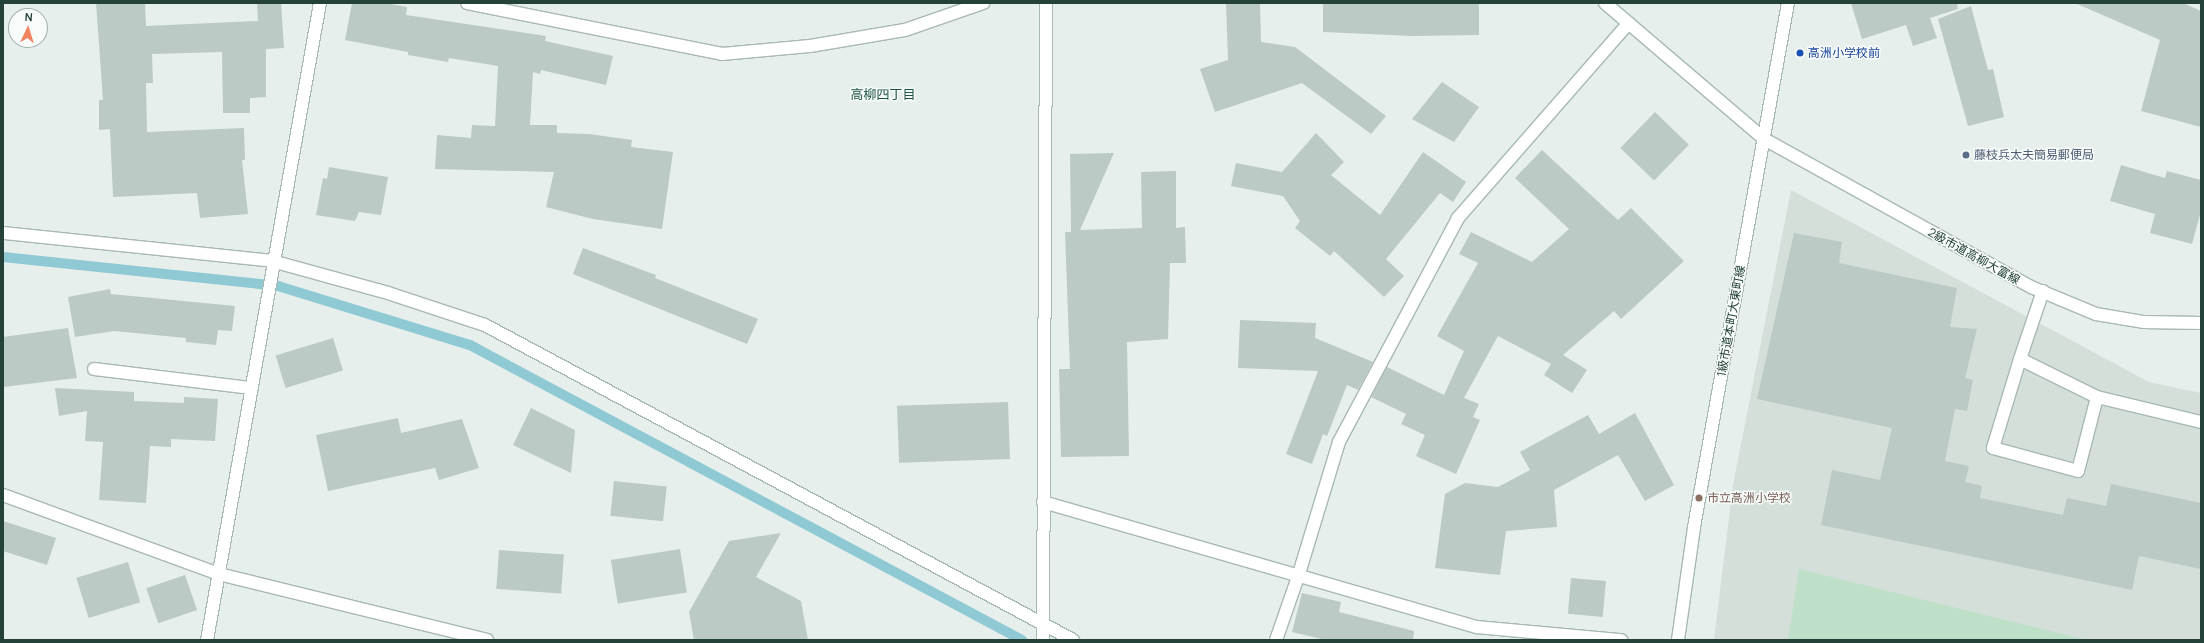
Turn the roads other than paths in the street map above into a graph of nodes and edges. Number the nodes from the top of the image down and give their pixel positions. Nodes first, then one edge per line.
1 (320, 3) edge
2 (467, 3) edge
3 (983, 3) edge
4 (1046, 3) edge
5 (1605, 3) edge
6 (1788, 3) edge
7 (517, 8) edge
8 (1628, 23) junction
9 (1764, 139) junction
10 (3, 233) edge
11 (272, 261) junction
12 (2043, 291) junction
13 (2201, 323) edge
14 (2020, 359) junction
15 (94, 369) dead end
16 (250, 388) junction
17 (2097, 397) junction
18 (2201, 422) edge
19 (3, 495) edge
20 (1043, 502) junction
21 (219, 574) junction
22 (1298, 577) junction
23 (1042, 625) junction
24 (207, 640) edge
25 (488, 640) edge
26 (1043, 640) edge
27 (1074, 640) edge
28 (1276, 640) edge
29 (1621, 640) edge
30 (1678, 640) edge

1 - 11 street
2 - 7 street
3 - 7 street
4 - 20 street
5 - 8 street, 2級市道高柳大富線
6 - 9 street, 1級市道本町大東町線
8 - 9 street, 2級市道高柳大富線
8 - 22 street
9 - 12 street, 2級市道高柳大富線
9 - 30 street, 1級市道本町大東町線
10 - 11 street
11 - 16 street
11 - 23 street
12 - 13 street, 2級市道高柳大富線
12 - 14 street
14 - 17 street
14 - 17 street
15 - 16 street
16 - 21 street
17 - 18 street
19 - 21 street
20 - 22 street
20 - 23 street
21 - 24 street
21 - 25 street
22 - 28 street
22 - 29 street
23 - 26 street
23 - 27 street

